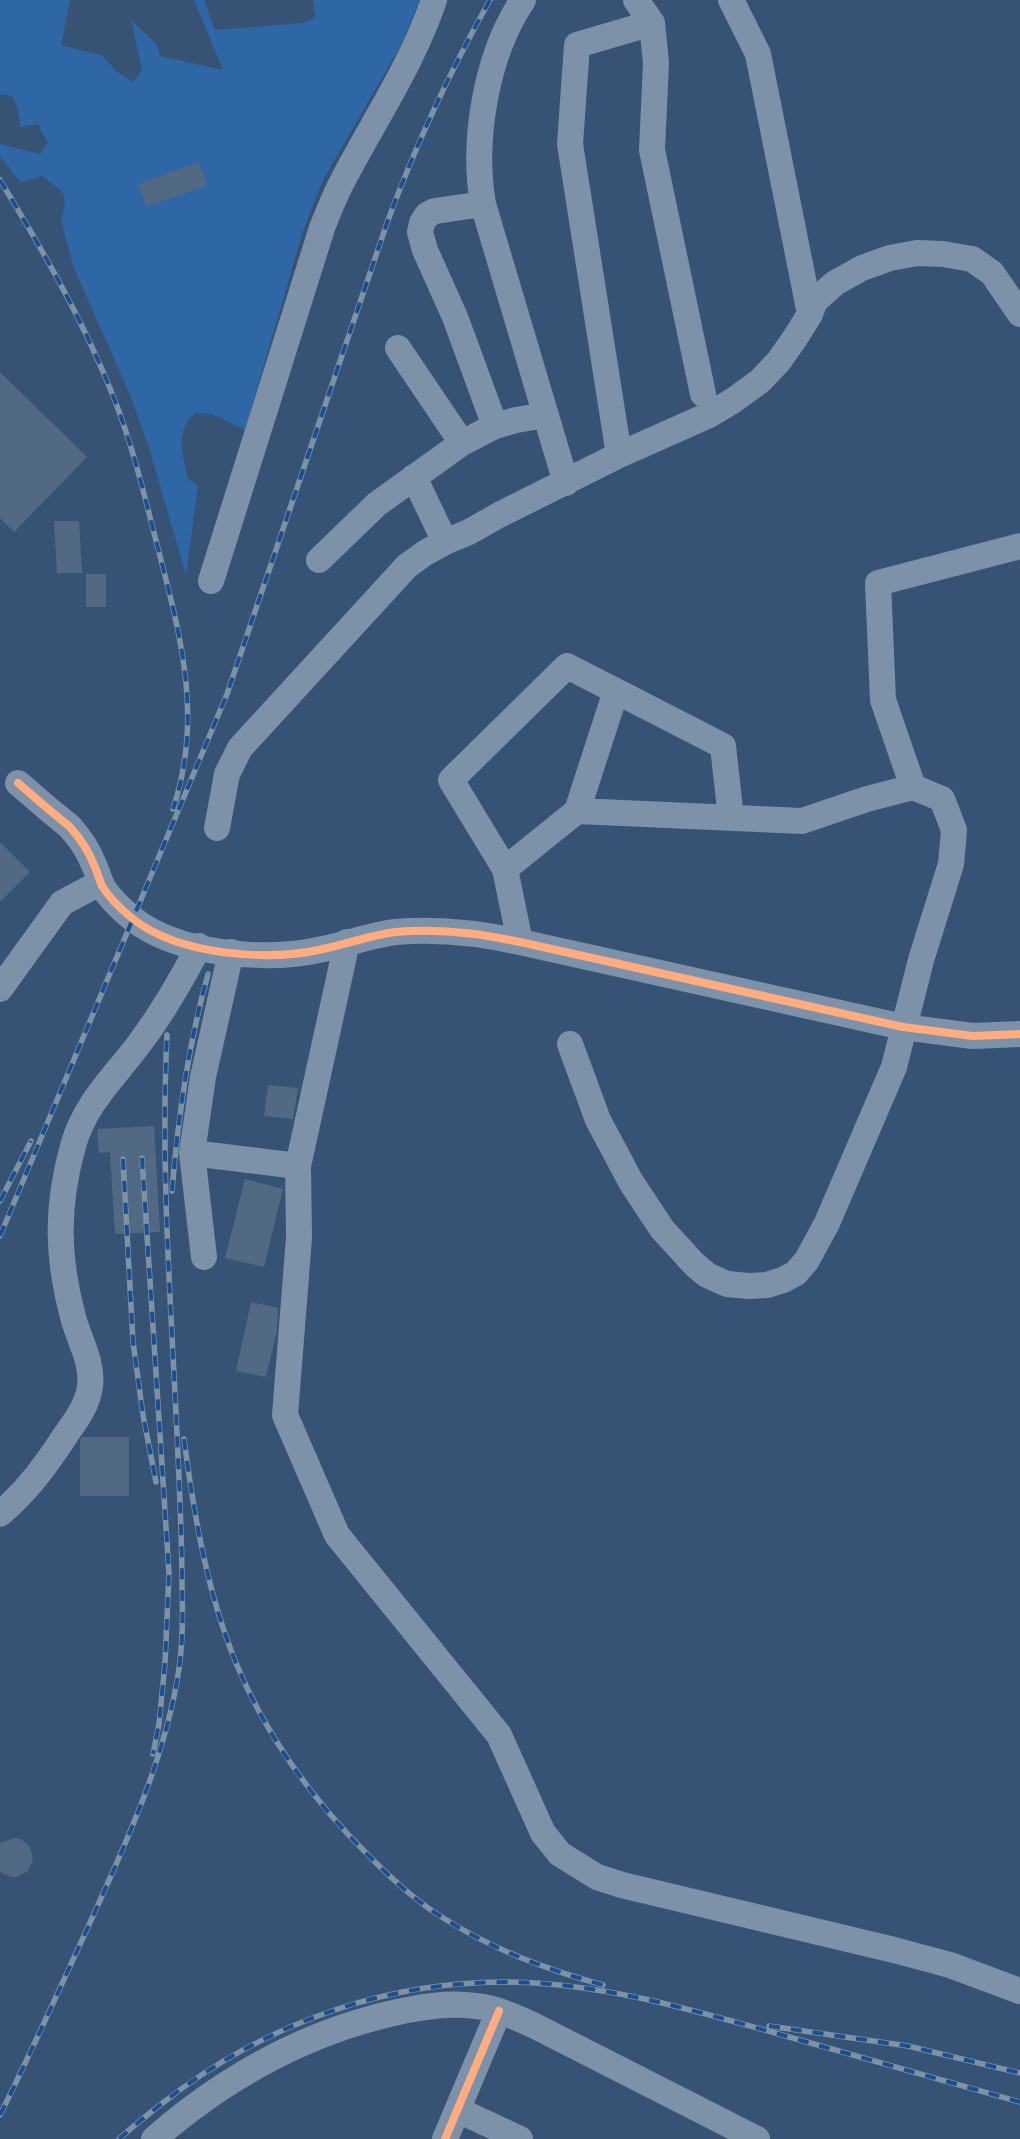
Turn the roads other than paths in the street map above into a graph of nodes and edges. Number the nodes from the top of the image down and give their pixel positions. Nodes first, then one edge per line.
1 (434, 0) edge
2 (636, 0) edge
3 (731, 0) edge
4 (516, 2) edge
5 (652, 23) junction
6 (483, 204) junction
7 (810, 314) junction
8 (1020, 314) edge
9 (398, 348) dead end
10 (702, 394) dead end
11 (546, 415) junction
12 (495, 426) junction
13 (462, 442) junction
14 (619, 455) junction
15 (414, 478) junction
16 (566, 483) junction
17 (445, 542) junction
18 (1020, 546) edge
19 (319, 560) dead end
20 (211, 581) dead end
21 (616, 691) junction
22 (18, 783) dead end
23 (914, 787) junction
24 (577, 811) junction
25 (731, 818) junction
26 (218, 828) dead end
27 (505, 869) junction
28 (102, 885) junction
29 (347, 942) junction
30 (520, 942) junction
31 (198, 946) junction
32 (232, 952) junction
33 (0, 990) edge
34 (903, 1028) junction
35 (1020, 1034) edge
36 (570, 1044) dead end
37 (192, 1153) junction
38 (298, 1166) junction
39 (204, 1256) dead end
40 (0, 1514) edge
41 (1020, 1992) edge
42 (499, 2011) junction
43 (458, 2110) junction
44 (154, 2139) edge
45 (445, 2139) edge
46 (520, 2139) edge
47 (757, 2139) edge

1 - 20 street
2 - 5 street
3 - 7 street
4 - 6 street
5 - 10 street
5 - 14 street
6 - 11 street
6 - 12 street
7 - 8 street
7 - 14 street
9 - 13 street
11 - 12 street
11 - 16 street
12 - 13 street
13 - 15 street
14 - 16 street
15 - 17 street
15 - 19 street
16 - 17 street
17 - 26 street
18 - 23 street
21 - 24 street
21 - 25 street
21 - 27 street
22 - 28 street
23 - 25 street
23 - 34 street
24 - 25 street
24 - 27 street
27 - 30 street
28 - 31 street
28 - 33 street
29 - 30 street
29 - 32 street
29 - 38 street
30 - 34 street
31 - 32 street
31 - 40 street
32 - 37 street
34 - 35 street
34 - 36 street
37 - 38 street
37 - 39 street
38 - 41 street
42 - 43 street
42 - 44 street
42 - 47 street
43 - 45 street
43 - 46 street

